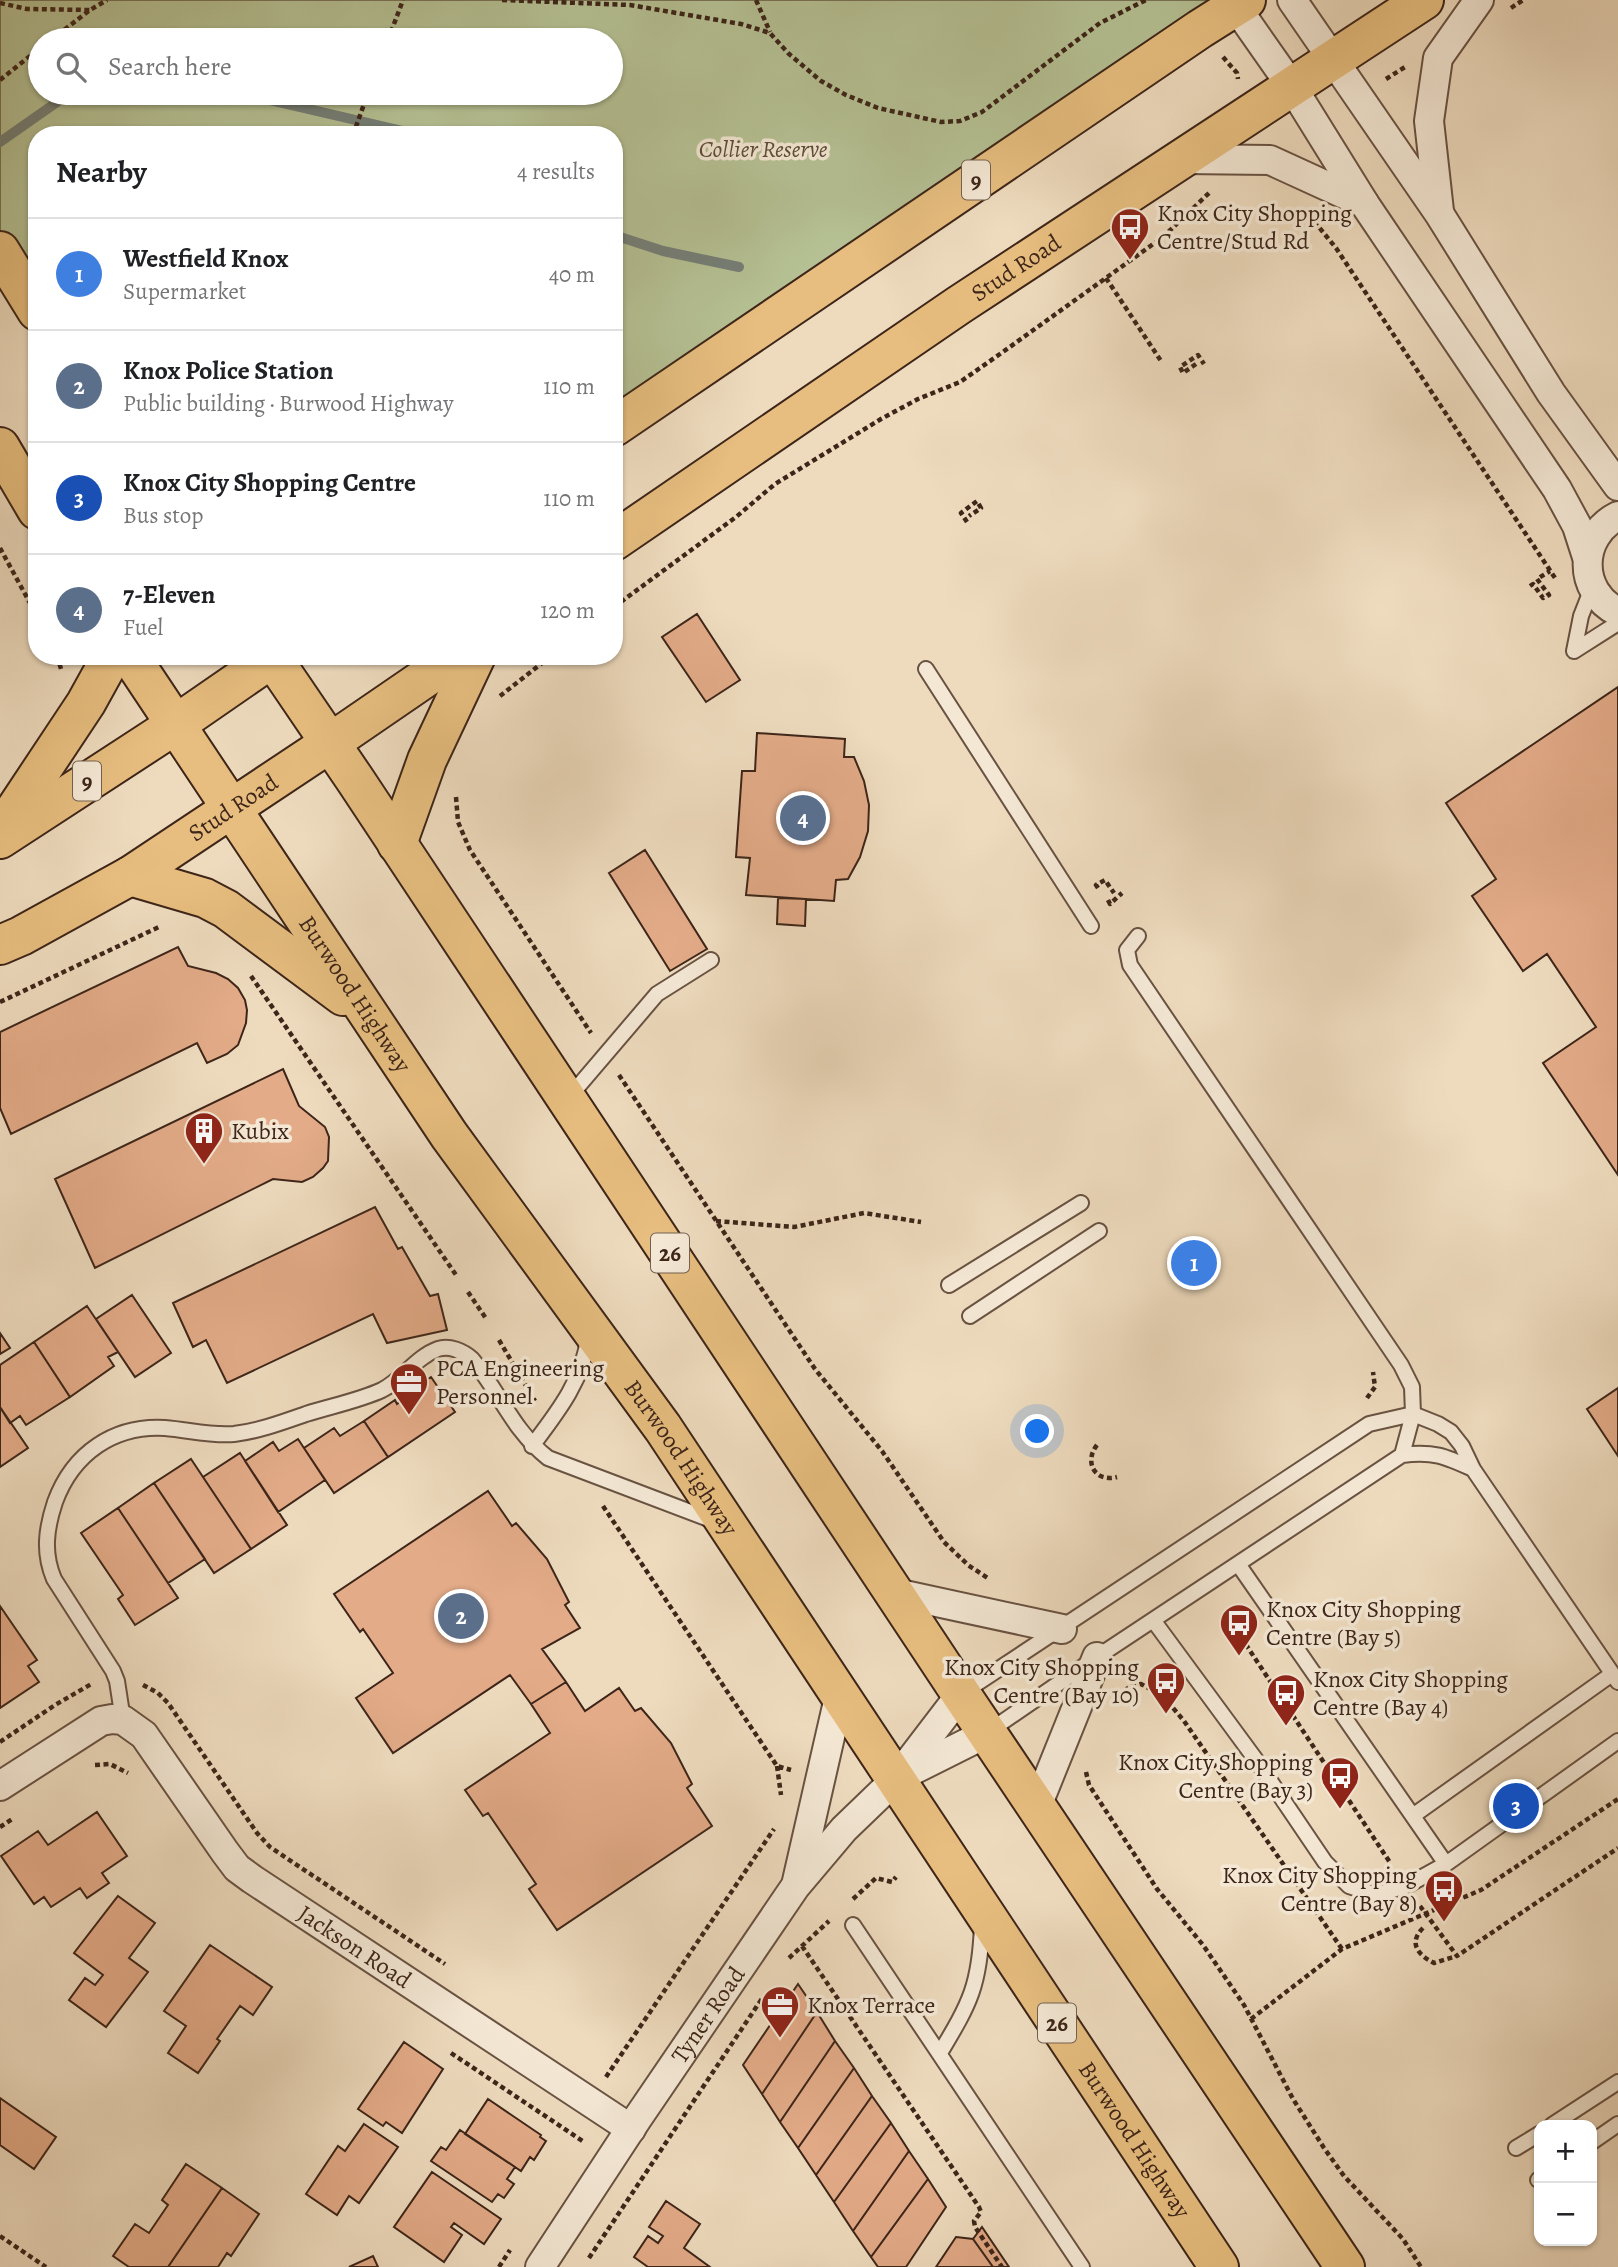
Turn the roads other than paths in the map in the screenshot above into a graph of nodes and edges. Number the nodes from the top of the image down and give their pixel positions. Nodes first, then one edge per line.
1 (1292, 0) edge
2 (1424, 0) edge
3 (1479, 0) edge
4 (1241, 3) edge
5 (1333, 61) junction
6 (1292, 87) junction
7 (1182, 159) junction
8 (1364, 203) junction
9 (1440, 215) junction
10 (0, 251) edge
11 (28, 296) edge
12 (623, 421) edge
13 (0, 447) edge
14 (1618, 486) edge
15 (28, 495) edge
16 (1618, 516) edge
17 (623, 535) edge
18 (1587, 557) junction
19 (1592, 588) junction
20 (1618, 612) edge
21 (1618, 622) edge
22 (107, 665) edge
23 (136, 665) edge
24 (261, 665) edge
25 (278, 665) edge
26 (444, 665) edge
27 (472, 665) edge
28 (926, 669) dead end
29 (175, 725) junction
30 (330, 743) junction
31 (233, 809) junction
32 (0, 833) edge
33 (0, 839) edge
34 (397, 844) junction
35 (130, 876) junction
36 (1091, 926) dead end
37 (1138, 936) dead end
38 (0, 944) edge
39 (710, 960) dead end
40 (367, 1015) junction
41 (568, 1099) junction
42 (1081, 1203) dead end
43 (1099, 1231) dead end
44 (949, 1285) dead end
45 (970, 1316) dead end
46 (589, 1326) junction
47 (1413, 1414) junction
48 (532, 1446) junction
49 (1402, 1455) junction
50 (1473, 1469) junction
51 (729, 1526) junction
52 (1238, 1564) junction
53 (895, 1593) junction
54 (1153, 1620) junction
55 (1062, 1629) junction
56 (1097, 1657) junction
57 (1615, 1678) edge
58 (839, 1693) junction
59 (961, 1694) junction
60 (123, 1720) junction
61 (987, 1733) junction
62 (1618, 1741) edge
63 (896, 1779) junction
64 (0, 1786) edge
65 (1037, 1806) junction
66 (1414, 1815) junction
67 (1446, 1864) junction
68 (795, 1887) junction
69 (982, 1911) junction
70 (853, 1925) dead end
71 (940, 2053) junction
72 (1618, 2082) edge
73 (1560, 2120) edge
74 (1618, 2124) edge
75 (631, 2129) junction
76 (1534, 2137) edge
77 (1597, 2139) edge
78 (1516, 2148) dead end
79 (540, 2267) edge
80 (1082, 2267) edge
81 (1219, 2267) edge
82 (1345, 2267) edge

1 - 5 street
2 - 5 main road, Stud Road
3 - 9 street
4 - 6 street
4 - 12 main road, 9
5 - 6 main road, Stud Road
5 - 9 street
6 - 7 main road, Stud Road
6 - 8 street
7 - 8 street
7 - 17 main road, Stud Road
8 - 18 street
9 - 14 street
10 - 11 main road
13 - 15 main road
16 - 18 street
18 - 19 street
19 - 20 street
19 - 21 lane
22 - 32 main road
23 - 29 main road, Burwood Highway / 26
24 - 29 main road, 9
25 - 30 main road, 26
26 - 30 main road, Stud Road
27 - 34 main road
28 - 36 lane
29 - 31 main road, Burwood Highway / 26
29 - 33 main road, 9
30 - 31 main road, Stud Road
30 - 34 main road, 26
31 - 35 main road, Stud Road
31 - 40 main road, Burwood Highway / 26
34 - 41 main road, 26
35 - 38 main road, Stud Road
35 - 40 main road
37 - 47 lane
39 - 41 lane
40 - 46 main road, Burwood Highway / 26
41 - 53 main road, 26
42 - 44 lane
43 - 45 lane
46 - 48 lane
46 - 51 main road, Burwood Highway / 26
47 - 49 lane
47 - 50 lane
47 - 55 lane
48 - 51 lane
48 - 60 lane
49 - 50 lane
49 - 52 lane
50 - 57 lane
51 - 58 main road, Burwood Highway / 26
52 - 54 lane
52 - 66 lane
53 - 55 street
53 - 59 main road, 26
54 - 56 lane
54 - 67 lane
55 - 59 lane
56 - 61 lane
56 - 65 street
57 - 66 lane
58 - 63 main road, Burwood Highway / 26
58 - 68 street
59 - 61 main road, 26
59 - 63 street, Tyner Road
60 - 64 street
60 - 75 street, Jackson Road
61 - 63 street, Tyner Road
61 - 65 main road, 26
62 - 67 lane
63 - 68 street, Tyner Road
63 - 69 main road, Burwood Highway / 26
65 - 82 main road, 26
66 - 67 lane
68 - 75 street, Tyner Road
69 - 71 lane
69 - 81 main road, Burwood Highway / 26
70 - 71 lane
71 - 80 lane
72 - 73 lane
74 - 77 lane
75 - 79 street, Tyner Road
76 - 78 lane

